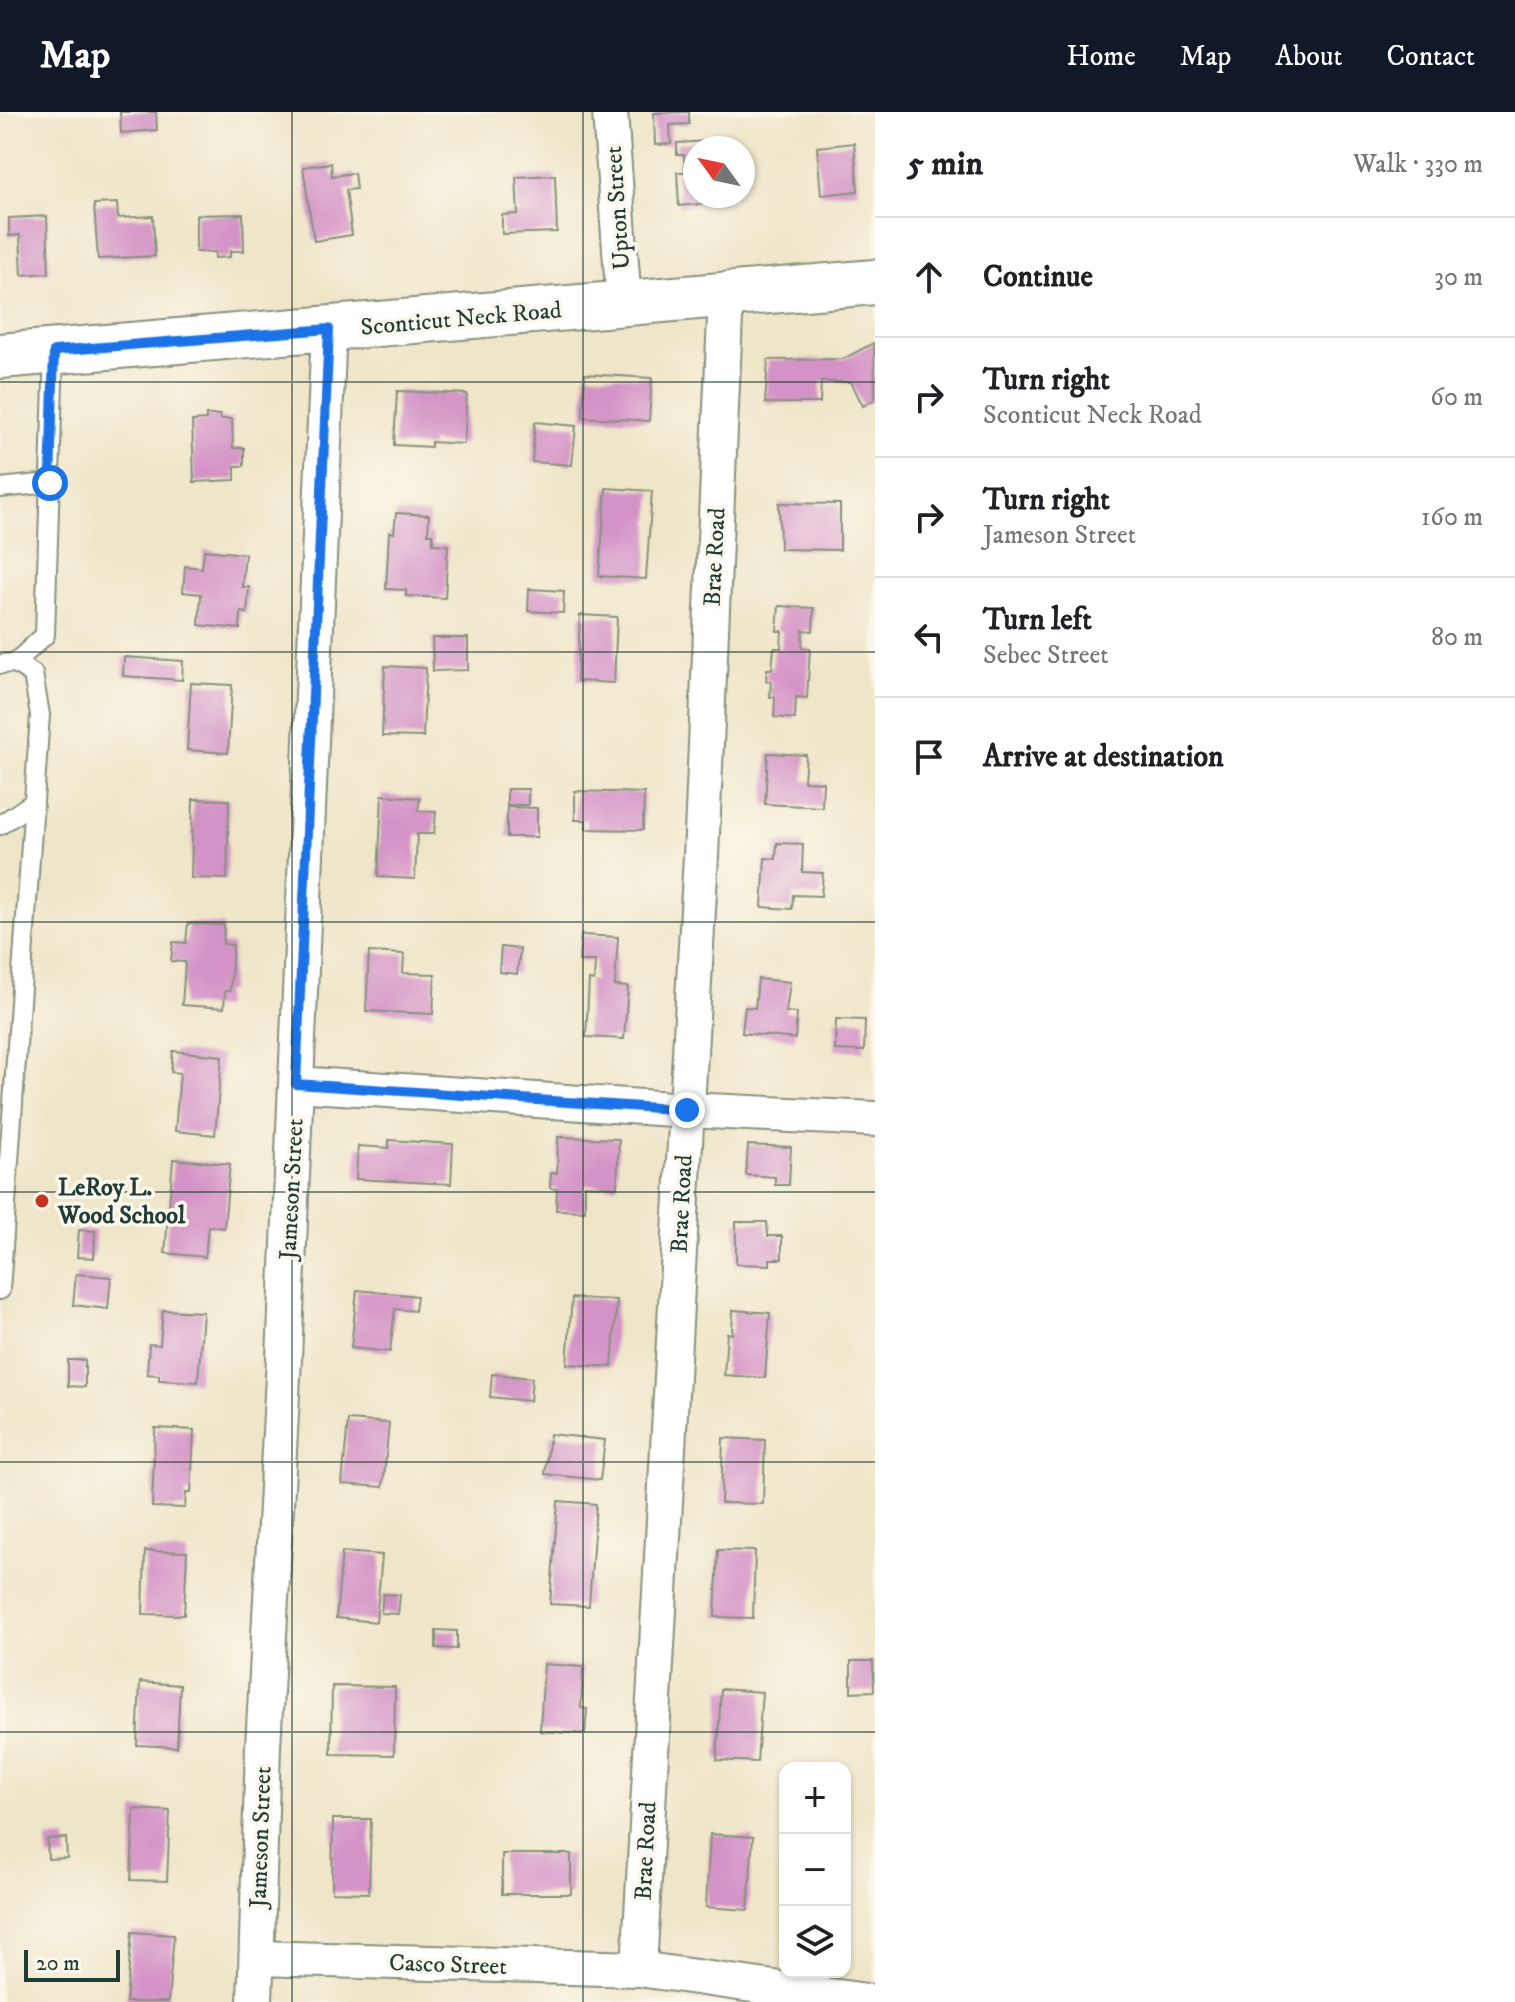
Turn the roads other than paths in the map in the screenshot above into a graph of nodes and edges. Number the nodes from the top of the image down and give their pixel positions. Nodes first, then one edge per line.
1 (610, 112) edge
2 (875, 282) edge
3 (726, 295) junction
4 (624, 304) junction
5 (329, 329) junction
6 (54, 351) junction
7 (0, 356) edge
8 (50, 483) junction
9 (0, 488) edge
10 (8, 664) edge
11 (34, 802) junction
12 (0, 825) edge
13 (17, 1042) junction
14 (0, 1050) edge
15 (296, 1084) junction
16 (687, 1110) junction
17 (875, 1119) edge
18 (0, 1290) edge
19 (257, 1958) junction
20 (639, 1969) junction
21 (255, 2002) edge
22 (873, 2002) edge

1 - 4 street, Upton Street
2 - 3 main road, Sconticut Neck Road
3 - 4 main road, Sconticut Neck Road
3 - 16 street, Brae Road
4 - 5 main road, Sconticut Neck Road
5 - 6 main road, Sconticut Neck Road
5 - 15 street, Jameson Street
6 - 7 main road, Sconticut Neck Road
6 - 8 lane
8 - 9 lane
8 - 10 lane
10 - 11 lane
11 - 12 lane
11 - 13 lane
13 - 14 lane
13 - 18 lane
15 - 16 street
15 - 19 street, Jameson Street
16 - 17 street
16 - 20 street, Brae Road
19 - 20 street, Casco Street
19 - 21 street, Jameson Street
20 - 22 street, Casco Street

